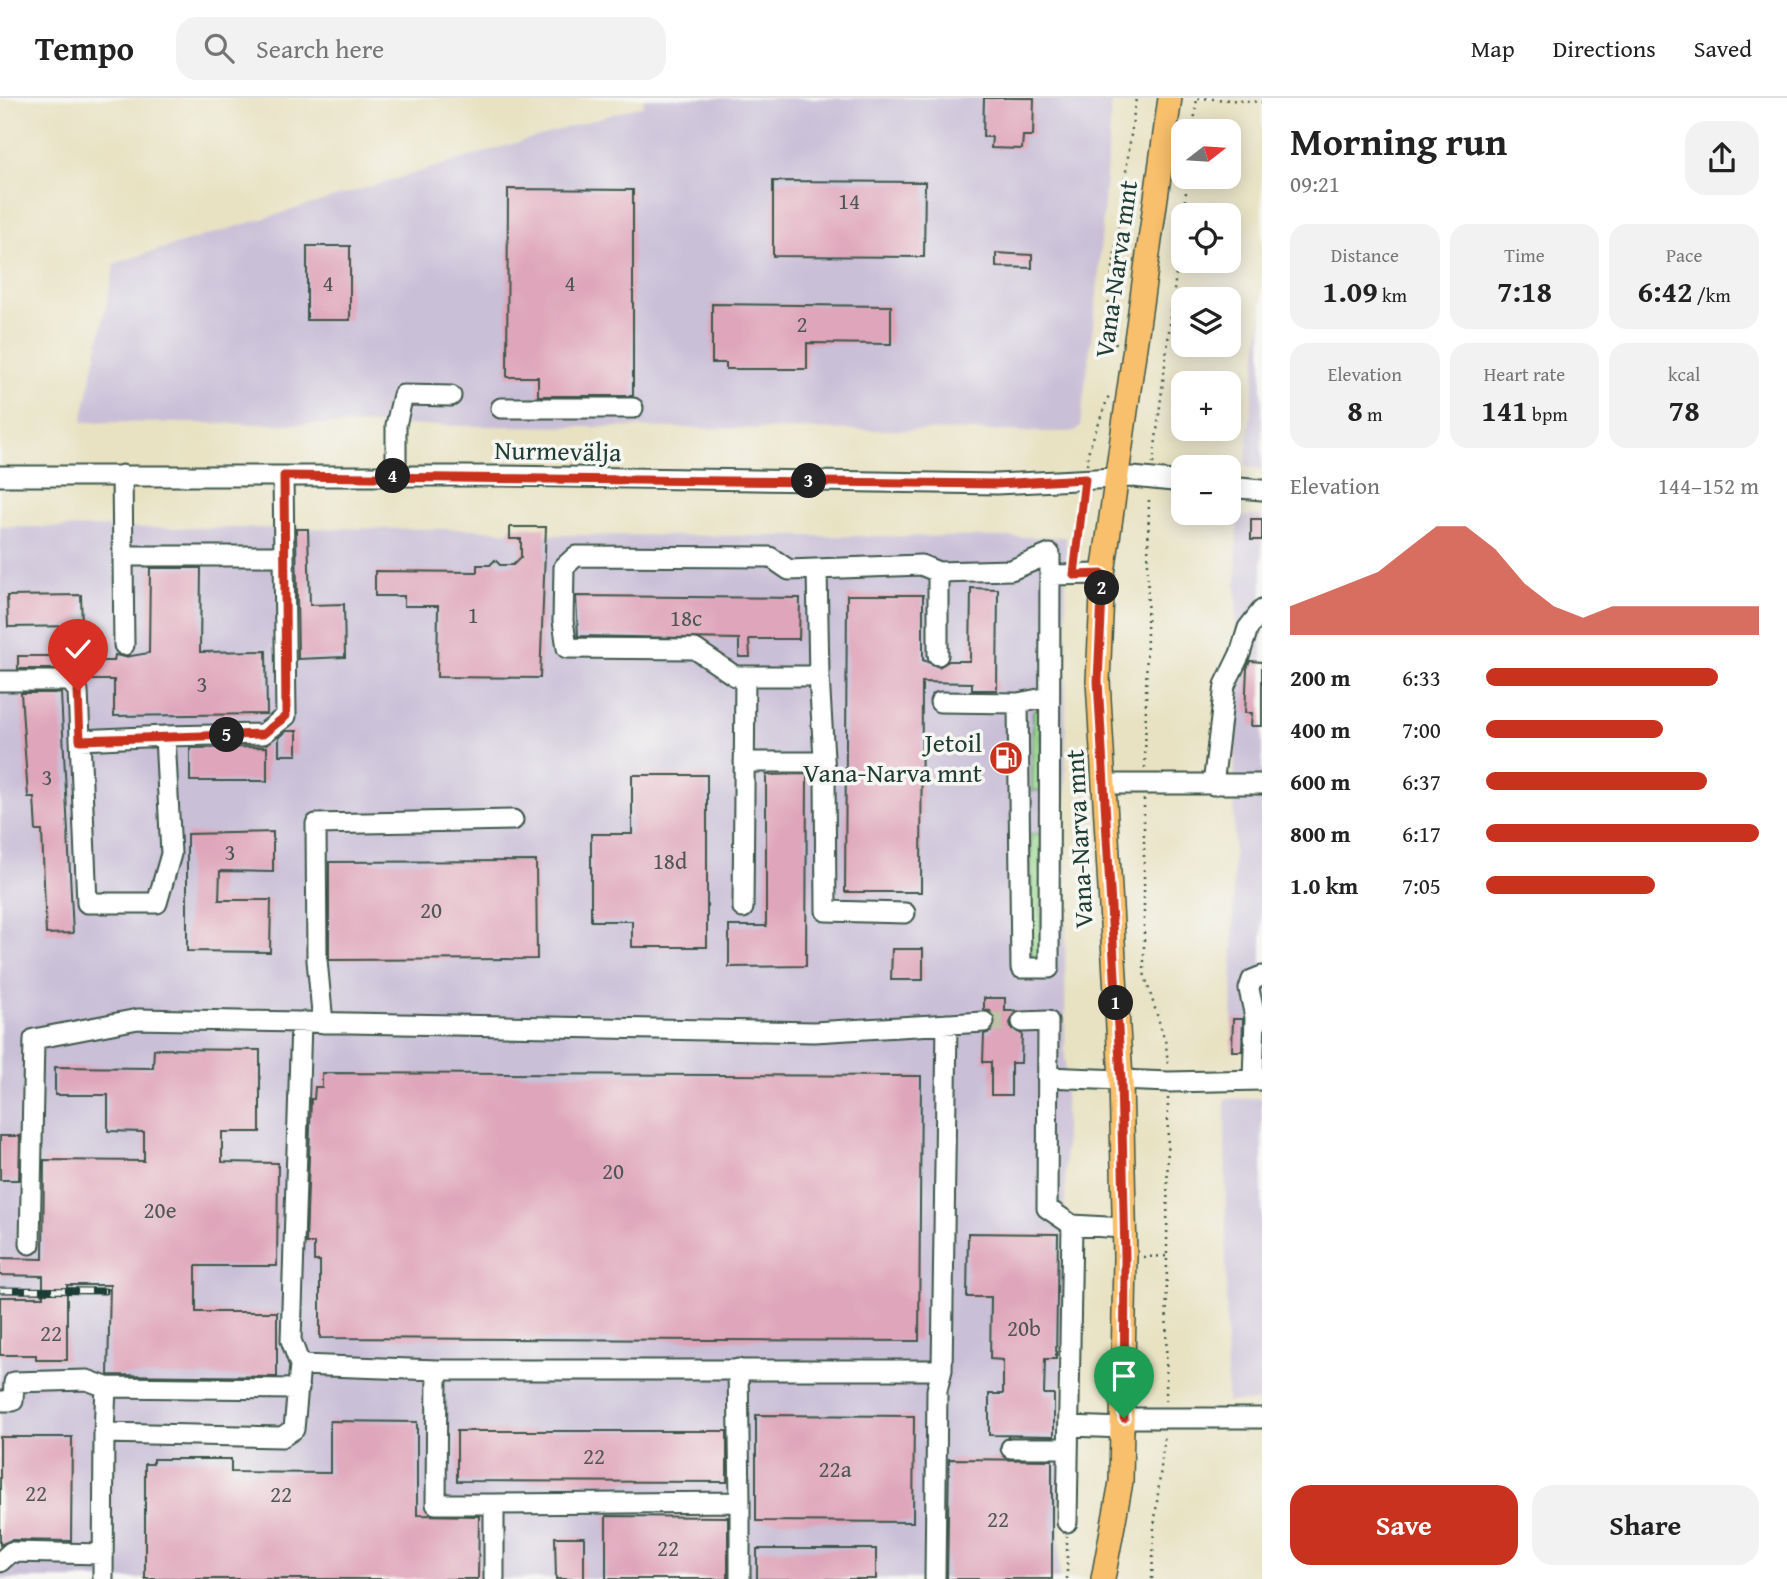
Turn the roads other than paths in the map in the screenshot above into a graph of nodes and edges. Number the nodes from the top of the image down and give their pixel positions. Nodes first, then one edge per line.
1 (1170, 98) edge
2 (450, 396) dead end
3 (501, 408) dead end
4 (633, 408) dead end
5 (122, 475) junction
6 (0, 476) edge
7 (284, 476) junction
8 (396, 476) junction
9 (1116, 477) junction
10 (1171, 480) edge
11 (1241, 489) edge
12 (1262, 491) edge
13 (124, 556) junction
14 (284, 556) junction
15 (817, 569) junction
16 (938, 572) junction
17 (1103, 574) junction
18 (1050, 575) junction
19 (1262, 610) edge
20 (124, 645) dead end
21 (938, 655) dead end
22 (745, 676) junction
23 (819, 676) junction
24 (0, 681) edge
25 (1049, 697) junction
26 (940, 702) dead end
27 (1018, 703) junction
28 (165, 736) junction
29 (80, 740) junction
30 (744, 762) junction
31 (824, 762) junction
32 (1103, 784) junction
33 (1262, 784) edge
34 (1213, 785) junction
35 (1019, 814) junction
36 (1049, 814) junction
37 (513, 820) dead end
38 (743, 908) dead end
39 (905, 913) dead end
40 (1262, 976) edge
41 (1259, 1018) edge
42 (301, 1022) junction
43 (984, 1022) tunnel mouth
44 (1021, 1022) tunnel mouth
45 (323, 1023) junction
46 (947, 1024) junction
47 (1047, 1077) junction
48 (1121, 1080) junction
49 (1258, 1080) edge
50 (1072, 1225) junction
51 (1124, 1227) junction
52 (30, 1244) dead end
53 (300, 1366) junction
54 (437, 1370) junction
55 (738, 1370) junction
56 (942, 1370) junction
57 (106, 1387) junction
58 (299, 1389) junction
59 (0, 1401) edge
60 (1262, 1418) edge
61 (1124, 1423) junction
62 (1069, 1426) junction
63 (104, 1433) junction
64 (1011, 1448) dead end
65 (1068, 1448) junction
66 (740, 1502) junction
67 (494, 1504) junction
68 (1067, 1522) road end
69 (103, 1554) junction
70 (0, 1562) edge
71 (103, 1579) edge
72 (494, 1579) edge
73 (740, 1579) edge
74 (934, 1579) edge
75 (1103, 1579) edge

1 - 9 main road, Vana-Narva mnt
2 - 8 street
3 - 4 street
5 - 6 street, Nurmevälja
5 - 7 street, Nurmevälja
5 - 13 street
7 - 8 street, Nurmevälja
7 - 14 street
8 - 9 street, Nurmevälja
9 - 10 street, Nurmevälja
9 - 17 main road, Vana-Narva mnt
11 - 12 street
13 - 14 street
13 - 20 street
14 - 28 street
15 - 16 street
15 - 22 street
15 - 23 street
16 - 18 street
16 - 21 street
17 - 18 street
17 - 32 main road, Vana-Narva mnt
18 - 25 street
19 - 34 street
22 - 23 street
22 - 30 street
23 - 31 street
24 - 29 street
25 - 27 street
25 - 36 street
26 - 27 street
27 - 35 street
28 - 29 street
28 - 29 street
30 - 31 street
30 - 38 street
31 - 39 street
32 - 34 street
32 - 48 main road, Vana-Narva mnt
33 - 34 street
35 - 36 street
35 - 36 street
37 - 45 street
40 - 41 street
41 - 49 street
42 - 45 street
42 - 52 street
42 - 53 street
43 - 46 street
44 - 47 street
45 - 46 street
46 - 56 street
47 - 48 street
47 - 50 street
48 - 49 street
48 - 51 main road, Vana-Narva mnt
50 - 51 street
50 - 62 street
51 - 61 main road, Vana-Narva mnt
53 - 54 street
53 - 58 street
54 - 55 street
54 - 67 street
55 - 56 street
55 - 66 street
56 - 74 street
57 - 58 street
57 - 59 street
57 - 63 street
58 - 63 street
60 - 61 street
61 - 62 street
61 - 75 main road, Vana-Narva mnt
62 - 65 street
63 - 69 street
64 - 65 street
65 - 68 street
66 - 67 street
66 - 73 street
67 - 72 street
69 - 70 street
69 - 71 street

